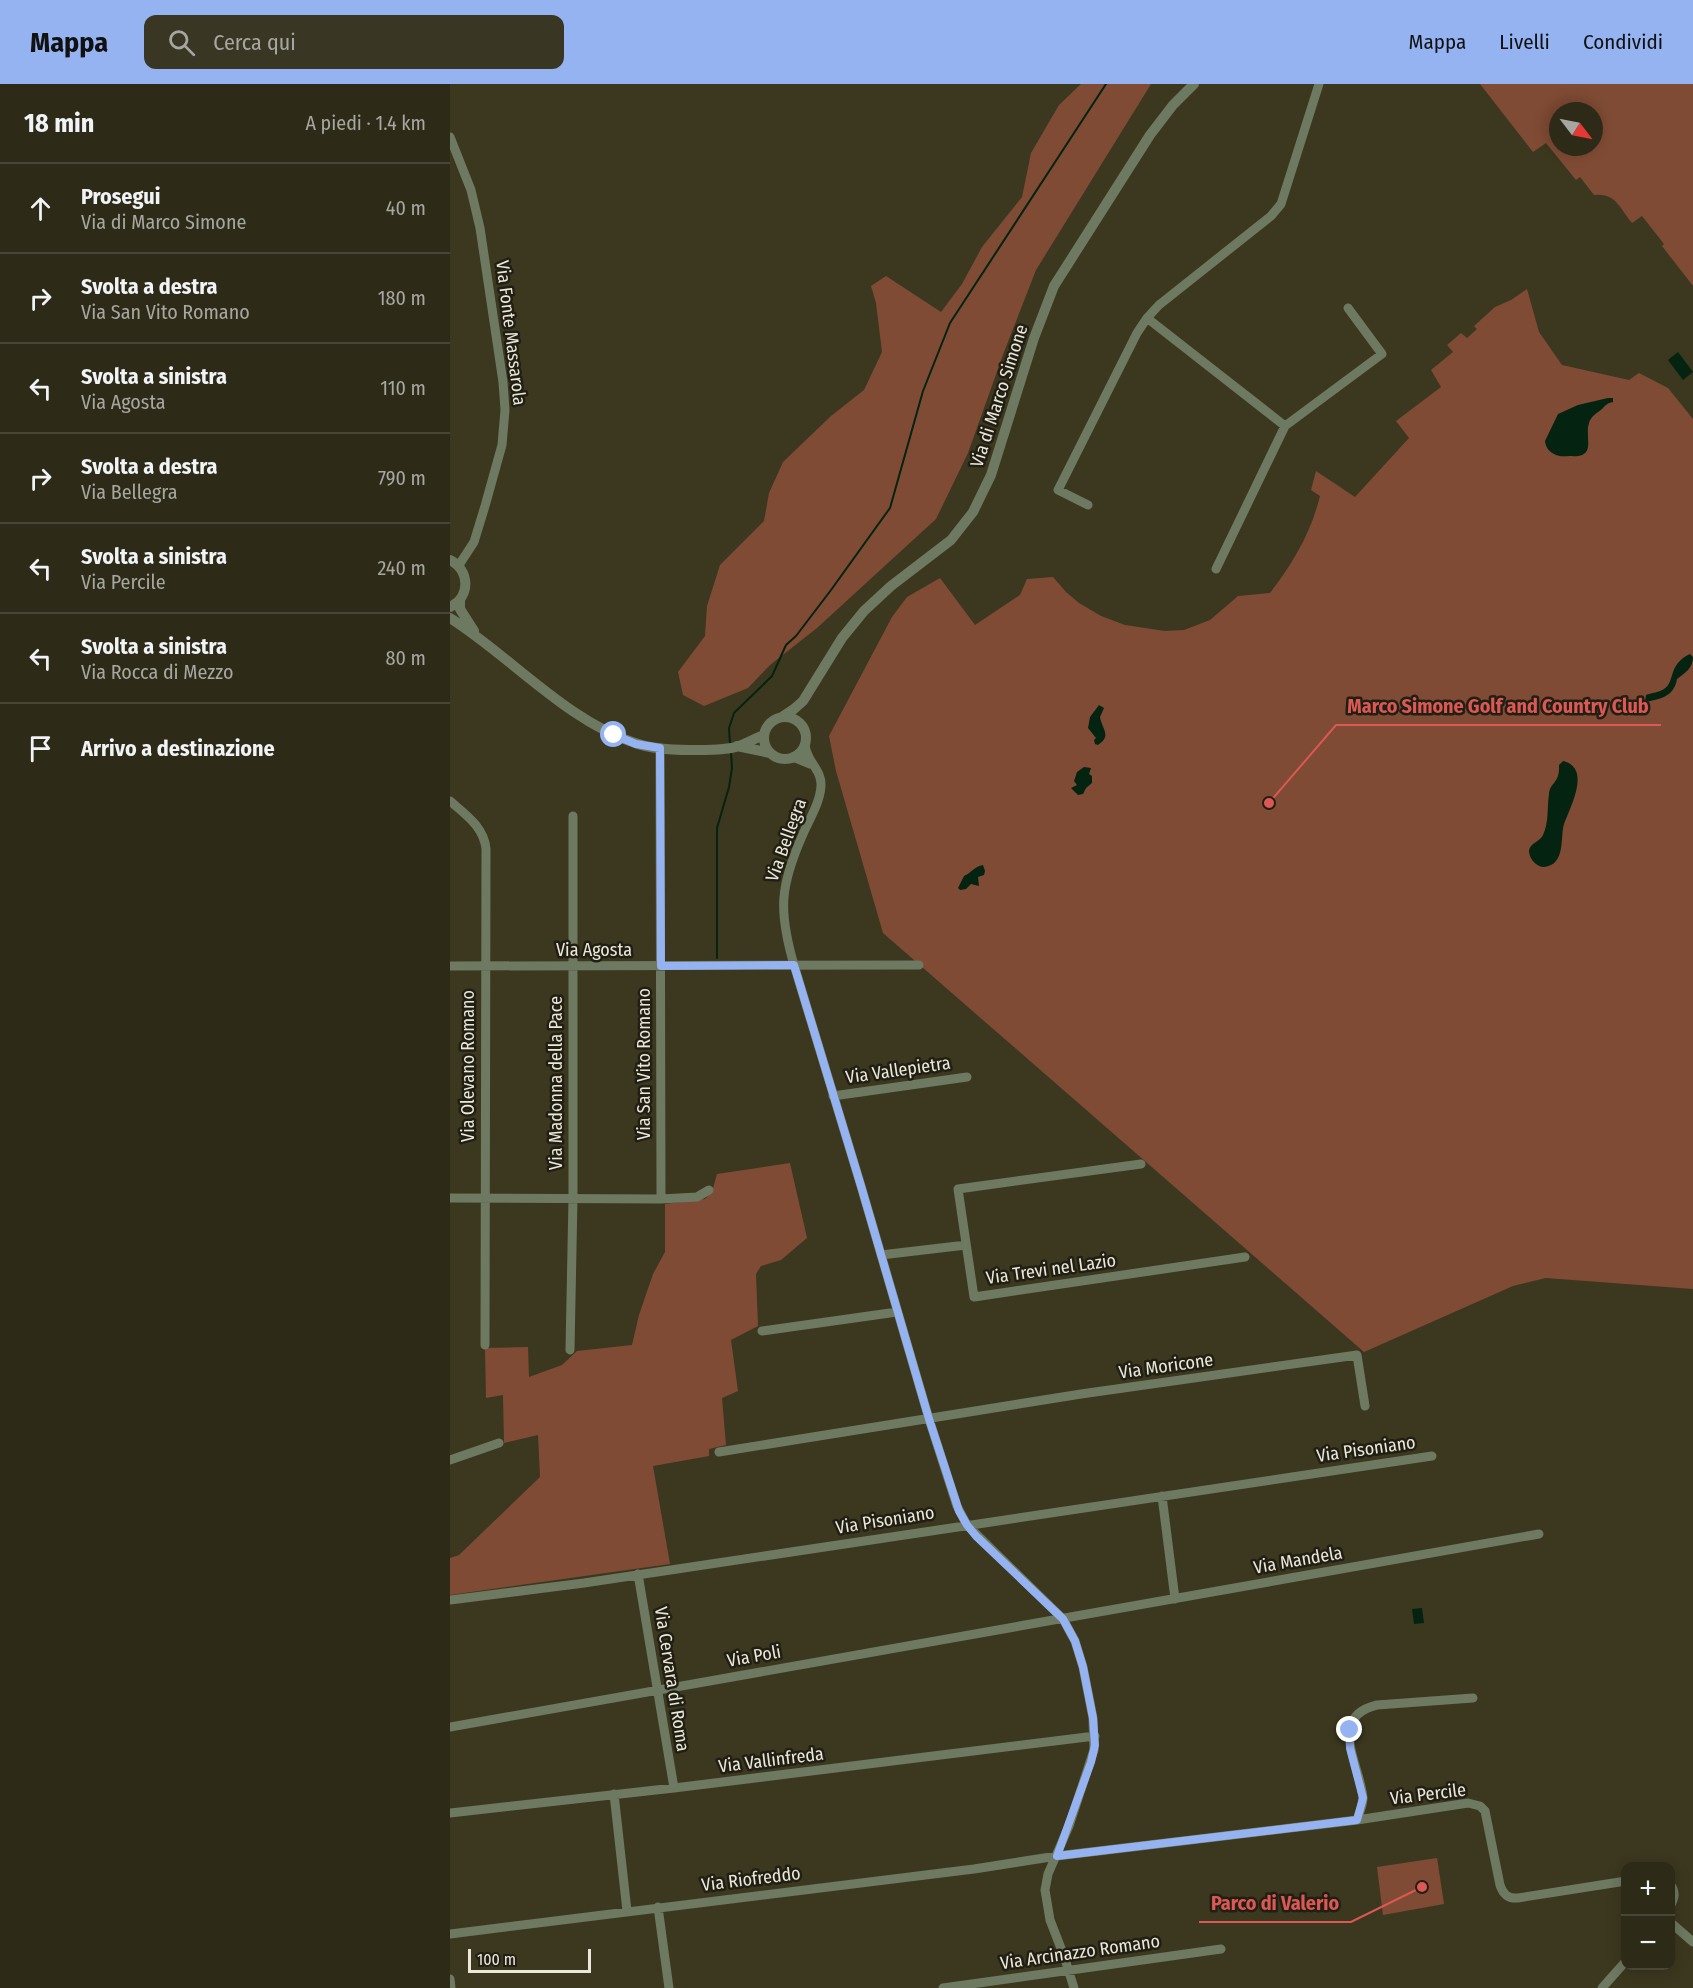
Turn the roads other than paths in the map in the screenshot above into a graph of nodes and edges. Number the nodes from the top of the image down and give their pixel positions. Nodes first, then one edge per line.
1 (1194, 84) edge
2 (1319, 84) edge
3 (450, 137) edge
4 (1348, 308) dead end
5 (1147, 318) junction
6 (1285, 426) junction
7 (1088, 505) dead end
8 (454, 562) edge
9 (1216, 569) dead end
10 (460, 600) junction
11 (450, 607) edge
12 (450, 618) edge
13 (475, 634) junction
14 (808, 694) junction
15 (782, 717) junction
16 (804, 730) junction
17 (764, 735) junction
18 (804, 744) junction
19 (737, 746) junction
20 (660, 748) junction
21 (770, 753) junction
22 (793, 757) junction
23 (812, 765) junction
24 (450, 801) edge
25 (573, 816) dead end
26 (794, 965) junction
27 (918, 965) dead end
28 (450, 966) edge
29 (485, 966) junction
30 (661, 966) junction
31 (572, 967) junction
32 (967, 1077) dead end
33 (833, 1096) junction
34 (1141, 1164) dead end
35 (709, 1190) dead end
36 (573, 1197) junction
37 (450, 1198) edge
38 (484, 1198) junction
39 (661, 1199) junction
40 (966, 1245) junction
41 (881, 1255) junction
42 (1245, 1257) dead end
43 (897, 1312) junction
44 (762, 1331) dead end
45 (484, 1344) dead end
46 (570, 1350) dead end
47 (1365, 1406) dead end
48 (929, 1419) junction
49 (499, 1443) dead end
50 (719, 1452) dead end
51 (1432, 1456) dead end
52 (450, 1460) edge
53 (1161, 1496) junction
54 (967, 1525) junction
55 (1539, 1534) dead end
56 (638, 1574) junction
57 (1175, 1599) junction
58 (450, 1600) edge
59 (1063, 1619) junction
60 (657, 1690) junction
61 (1473, 1698) dead end
62 (450, 1727) edge
63 (1095, 1736) junction
64 (674, 1788) junction
65 (614, 1794) junction
66 (450, 1813) edge
67 (1357, 1820) junction
68 (1057, 1856) junction
69 (1621, 1882) edge
70 (658, 1907) junction
71 (627, 1911) junction
72 (1675, 1926) edge
73 (450, 1934) edge
74 (1693, 1942) edge
75 (1221, 1949) dead end
76 (1621, 1967) edge
77 (1069, 1970) junction
78 (450, 1979) edge
79 (451, 1988) edge
80 (669, 1988) edge
81 (943, 1988) edge
82 (1074, 1988) edge
83 (1602, 1988) edge

1 - 14 street, Via di Marco Simone
2 - 5 street
3 - 8 street, Via Fonte Massarola
4 - 6 street
5 - 6 street
5 - 7 street
6 - 9 street
8 - 10 street
10 - 11 street
10 - 13 street
12 - 13 street
13 - 20 street
14 - 15 street, Via di Marco Simone
14 - 16 street, Via di Marco Simone
15 - 16 street
15 - 17 street
16 - 18 street
17 - 19 street
17 - 21 street
18 - 22 street
18 - 23 street, Via Bellegra
19 - 20 street
19 - 21 street
20 - 30 street, Via San Vito Romano
21 - 22 street
22 - 23 street
23 - 26 street, Via Bellegra
24 - 29 street, Via Olevano Romano
25 - 31 street, Via Madonna della Pace
26 - 27 street, Via Agosta
26 - 30 street, Via Agosta
26 - 33 street, Via Bellegra
28 - 29 street, Via Agosta
29 - 31 street, Via Agosta
29 - 38 street, Via Olevano Romano
30 - 31 street, Via Agosta
30 - 39 street, Via San Vito Romano
31 - 36 street, Via Madonna della Pace
32 - 33 street, Via Vallepietra
33 - 41 street, Via Bellegra
34 - 40 street, Via Trevi nel Lazio
35 - 39 street
36 - 38 street
36 - 39 street
36 - 46 street, Via Madonna della Pace
37 - 38 street
38 - 45 street, Via Olevano Romano
40 - 41 street
40 - 42 street, Via Trevi nel Lazio
41 - 43 street, Via Bellegra
43 - 44 street
43 - 48 street, Via Bellegra
47 - 48 street, Via Moricone
48 - 50 street
48 - 54 street, Via Bellegra
49 - 52 street
51 - 53 street, Via Pisoniano
53 - 54 street, Via Pisoniano
53 - 57 street
54 - 56 street, Via Pisoniano
54 - 59 street, Via Bellegra
55 - 57 street, Via Mandela
56 - 58 street, Via Pisoniano
56 - 60 street, Via Cervara di Roma
57 - 59 street, Via Mandela
59 - 60 street, Via Poli
59 - 63 street, Via Bellegra
60 - 62 street, Via Poli
60 - 64 street, Via Cervara di Roma
61 - 67 street
63 - 64 street, Via Vallinfreda
63 - 68 street, Via Bellegra
64 - 65 street, Via Vallinfreda
65 - 66 street, Via Vallinfreda
65 - 71 street
67 - 68 street, Via Percile
67 - 69 street, Via Percile
68 - 70 street, Via Riofreddo
68 - 77 street, Via Bellegra
70 - 71 street, Via Riofreddo
70 - 80 street
71 - 73 street, Via Riofreddo
72 - 74 street
75 - 77 street, Via Arcinazzo Romano
76 - 83 street
77 - 81 street, Via Arcinazzo Romano
77 - 82 street, Via Bellegra
78 - 79 street

